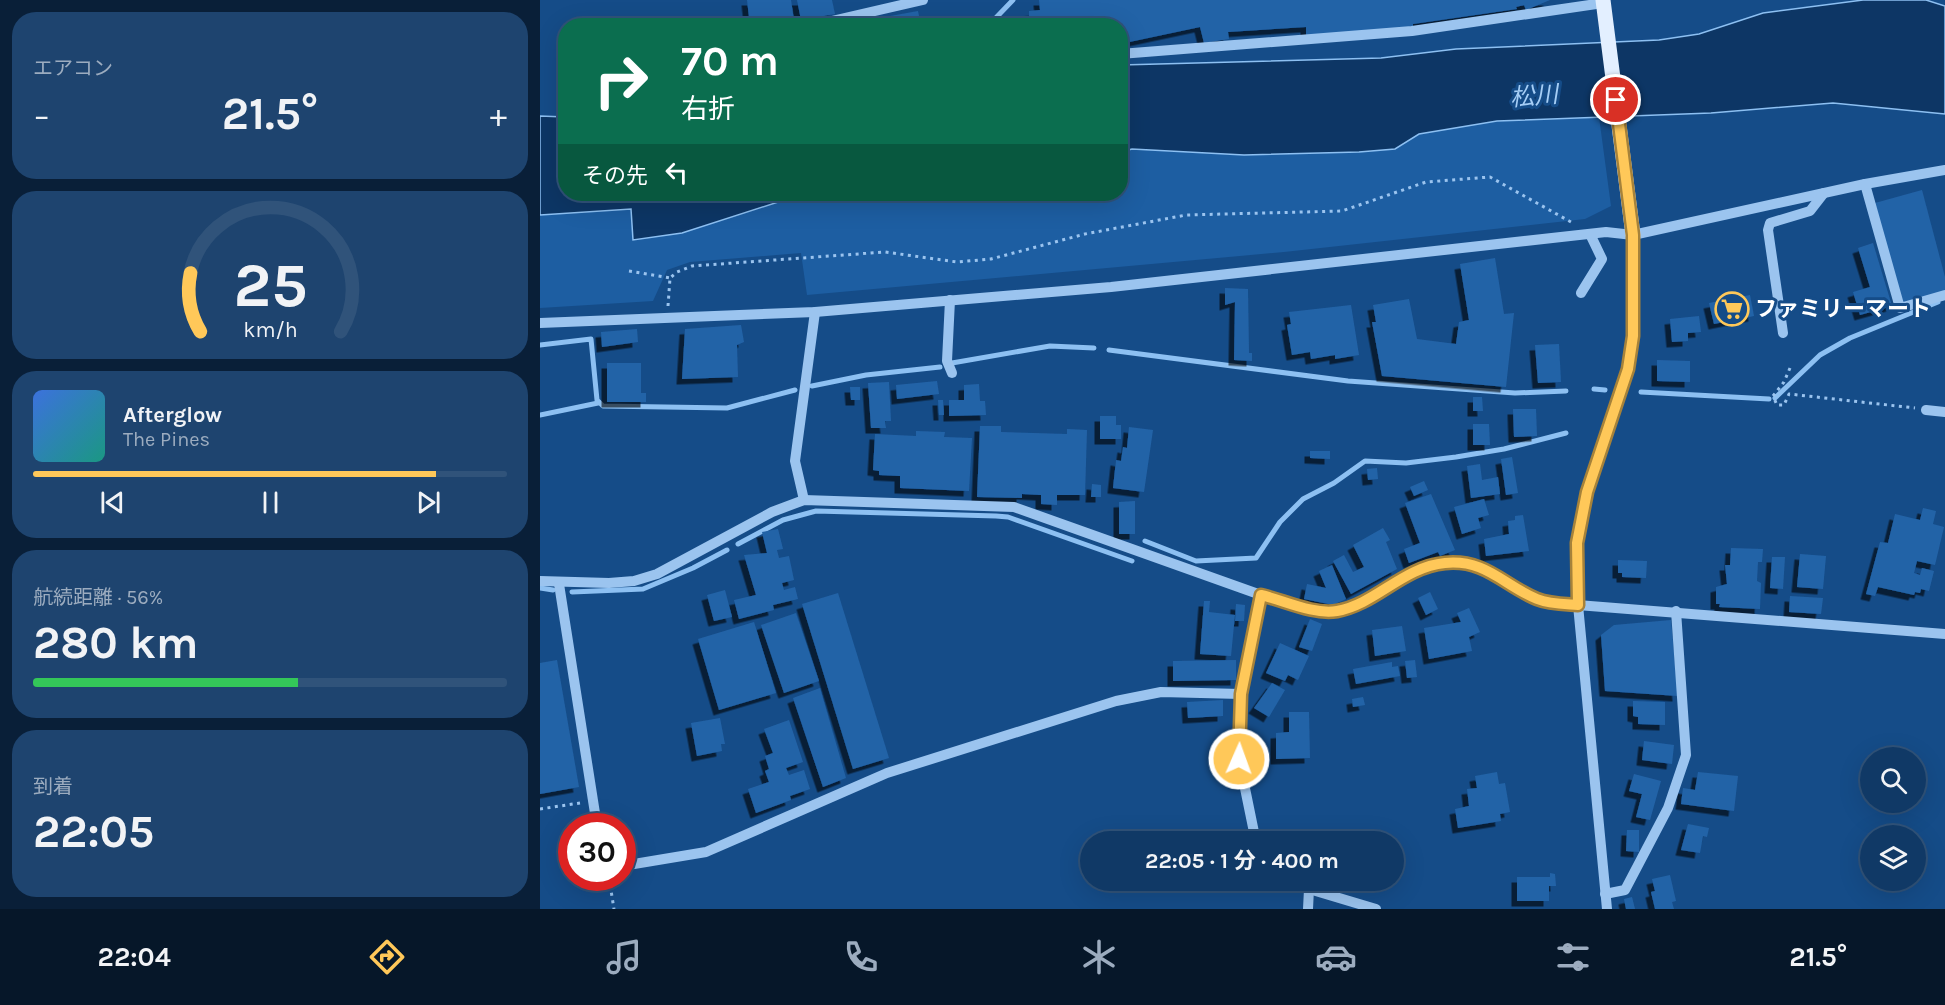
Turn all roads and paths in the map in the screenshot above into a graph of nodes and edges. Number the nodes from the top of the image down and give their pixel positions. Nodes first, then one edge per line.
1 (923, 0) edge
2 (1604, 5) edge
3 (845, 18) edge
4 (1128, 53) edge
5 (1945, 170) edge
6 (1865, 184) junction
7 (1824, 193) junction
8 (1590, 234) junction
9 (1633, 235) junction
10 (629, 271) dead end
11 (670, 278) junction
12 (1581, 292) dead end
13 (1945, 295) edge
14 (950, 300) junction
15 (815, 312) junction
16 (669, 318) junction
17 (540, 323) edge
18 (1783, 333) dead end
19 (1790, 368) dead end
20 (952, 373) dead end
21 (1926, 410) joint
22 (1945, 412) edge
23 (804, 500) junction
24 (540, 581) edge
25 (559, 584) junction
26 (1261, 595) junction
27 (1578, 605) junction
28 (1676, 611) junction
29 (1945, 634) edge
30 (1241, 694) junction
31 (591, 801) junction
32 (540, 809) edge
33 (594, 813) edge
34 (1254, 831) edge
35 (636, 864) edge
36 (611, 891) edge
37 (1309, 891) edge
38 (1316, 891) edge
39 (1605, 894) junction
40 (614, 909) edge
41 (1308, 909) edge
42 (1376, 909) edge
43 (1607, 909) edge

1 - 3 street
2 - 4 street
2 - 9 main road
5 - 6 street
6 - 7 street
6 - 13 street
7 - 9 street
7 - 18 street
8 - 9 street
8 - 11 path
8 - 12 street
8 - 14 street
9 - 27 street
10 - 11 path
11 - 16 path
14 - 15 street
14 - 20 street
15 - 16 street
15 - 23 street
16 - 17 street
19 - 21 path
21 - 22 street
23 - 25 street
23 - 26 street
24 - 25 street
25 - 31 street
26 - 27 street
26 - 30 street
27 - 28 street
27 - 39 street
28 - 29 street
28 - 39 street
30 - 34 street
30 - 35 street
31 - 32 path
31 - 33 street
36 - 40 path
37 - 41 street
38 - 42 street
39 - 43 street

